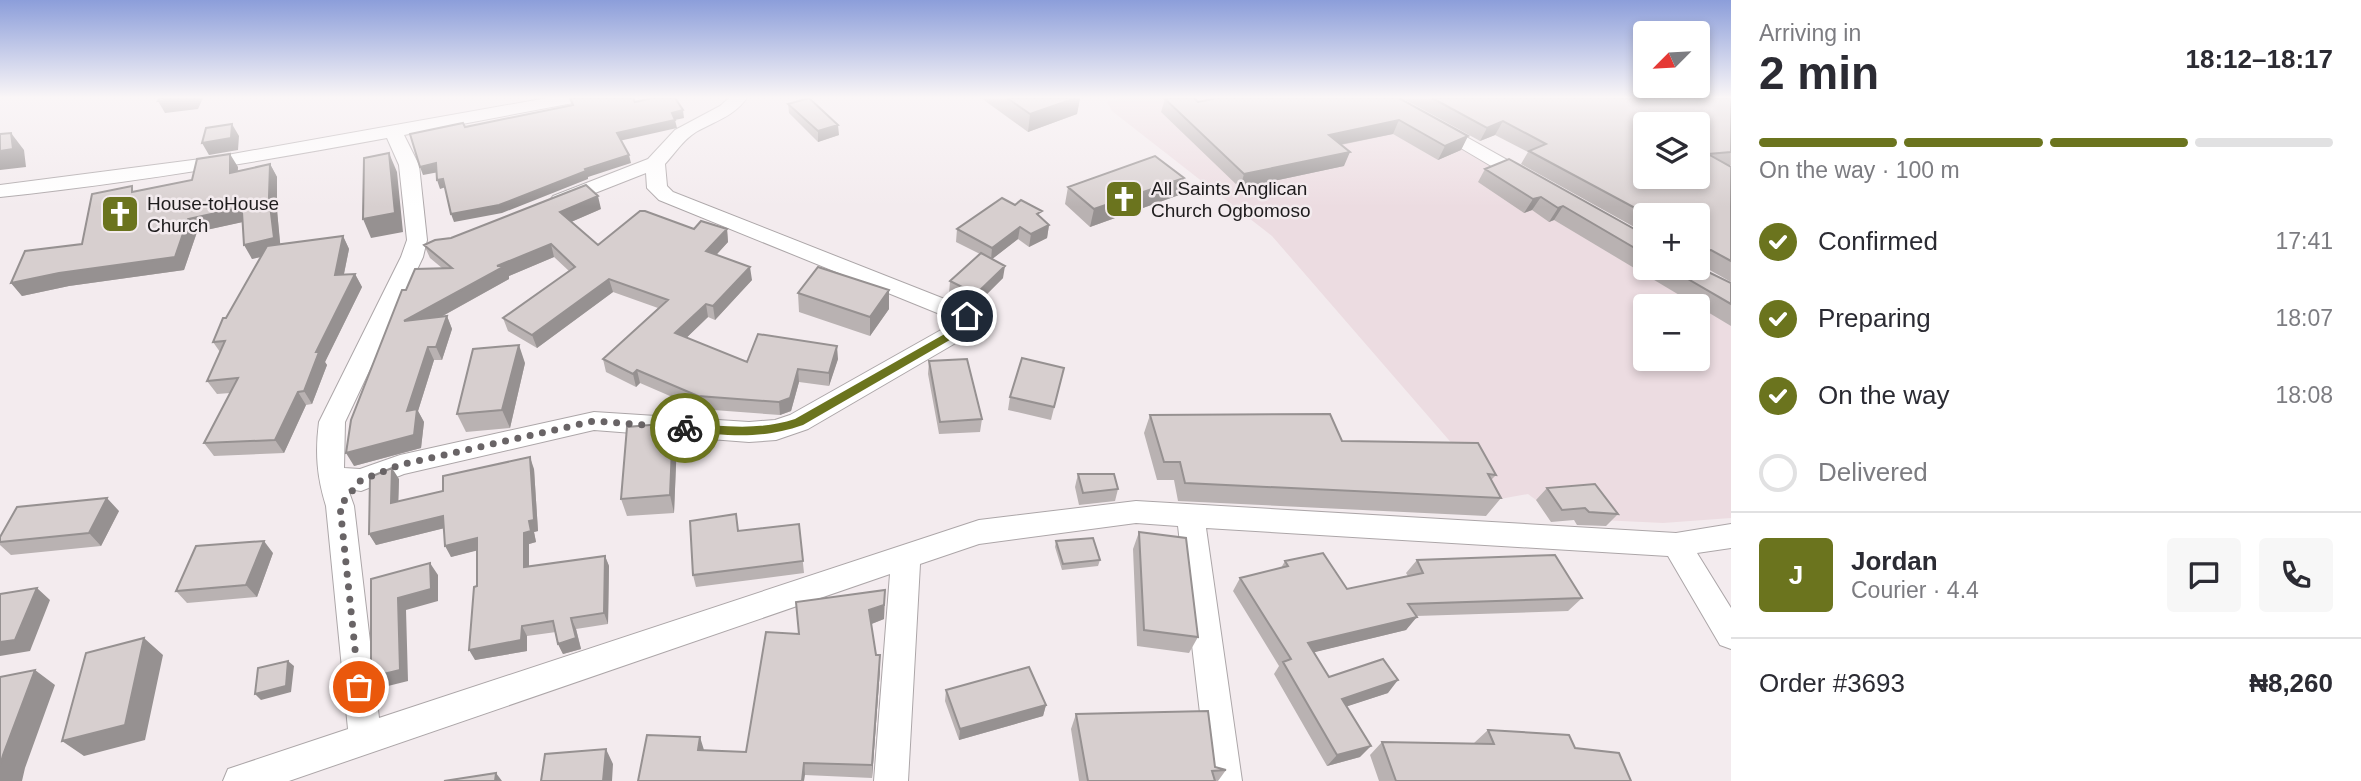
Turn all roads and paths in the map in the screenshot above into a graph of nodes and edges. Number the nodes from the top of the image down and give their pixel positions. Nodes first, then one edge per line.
1 (378, 134) edge
2 (394, 134) edge
3 (681, 134) edge
4 (1449, 134) edge
5 (655, 163) junction
6 (1540, 186) edge
7 (0, 191) edge
8 (544, 207) edge
9 (330, 477) junction
10 (361, 480) junction
11 (340, 506) junction
12 (1191, 516) junction
13 (1731, 536) edge
14 (1676, 545) junction
15 (906, 557) junction
16 (1731, 635) edge
17 (365, 739) junction
18 (240, 781) edge
19 (891, 781) edge
20 (1225, 781) edge

1 - 7 street
2 - 9 street
3 - 5 street
4 - 6 street
5 - 8 street
5 - 10 street
9 - 10 street
9 - 11 street
10 - 11 street
11 - 17 street
12 - 14 street
12 - 15 street
12 - 20 street
13 - 14 street
14 - 16 street
15 - 17 street
15 - 19 street
17 - 18 street

